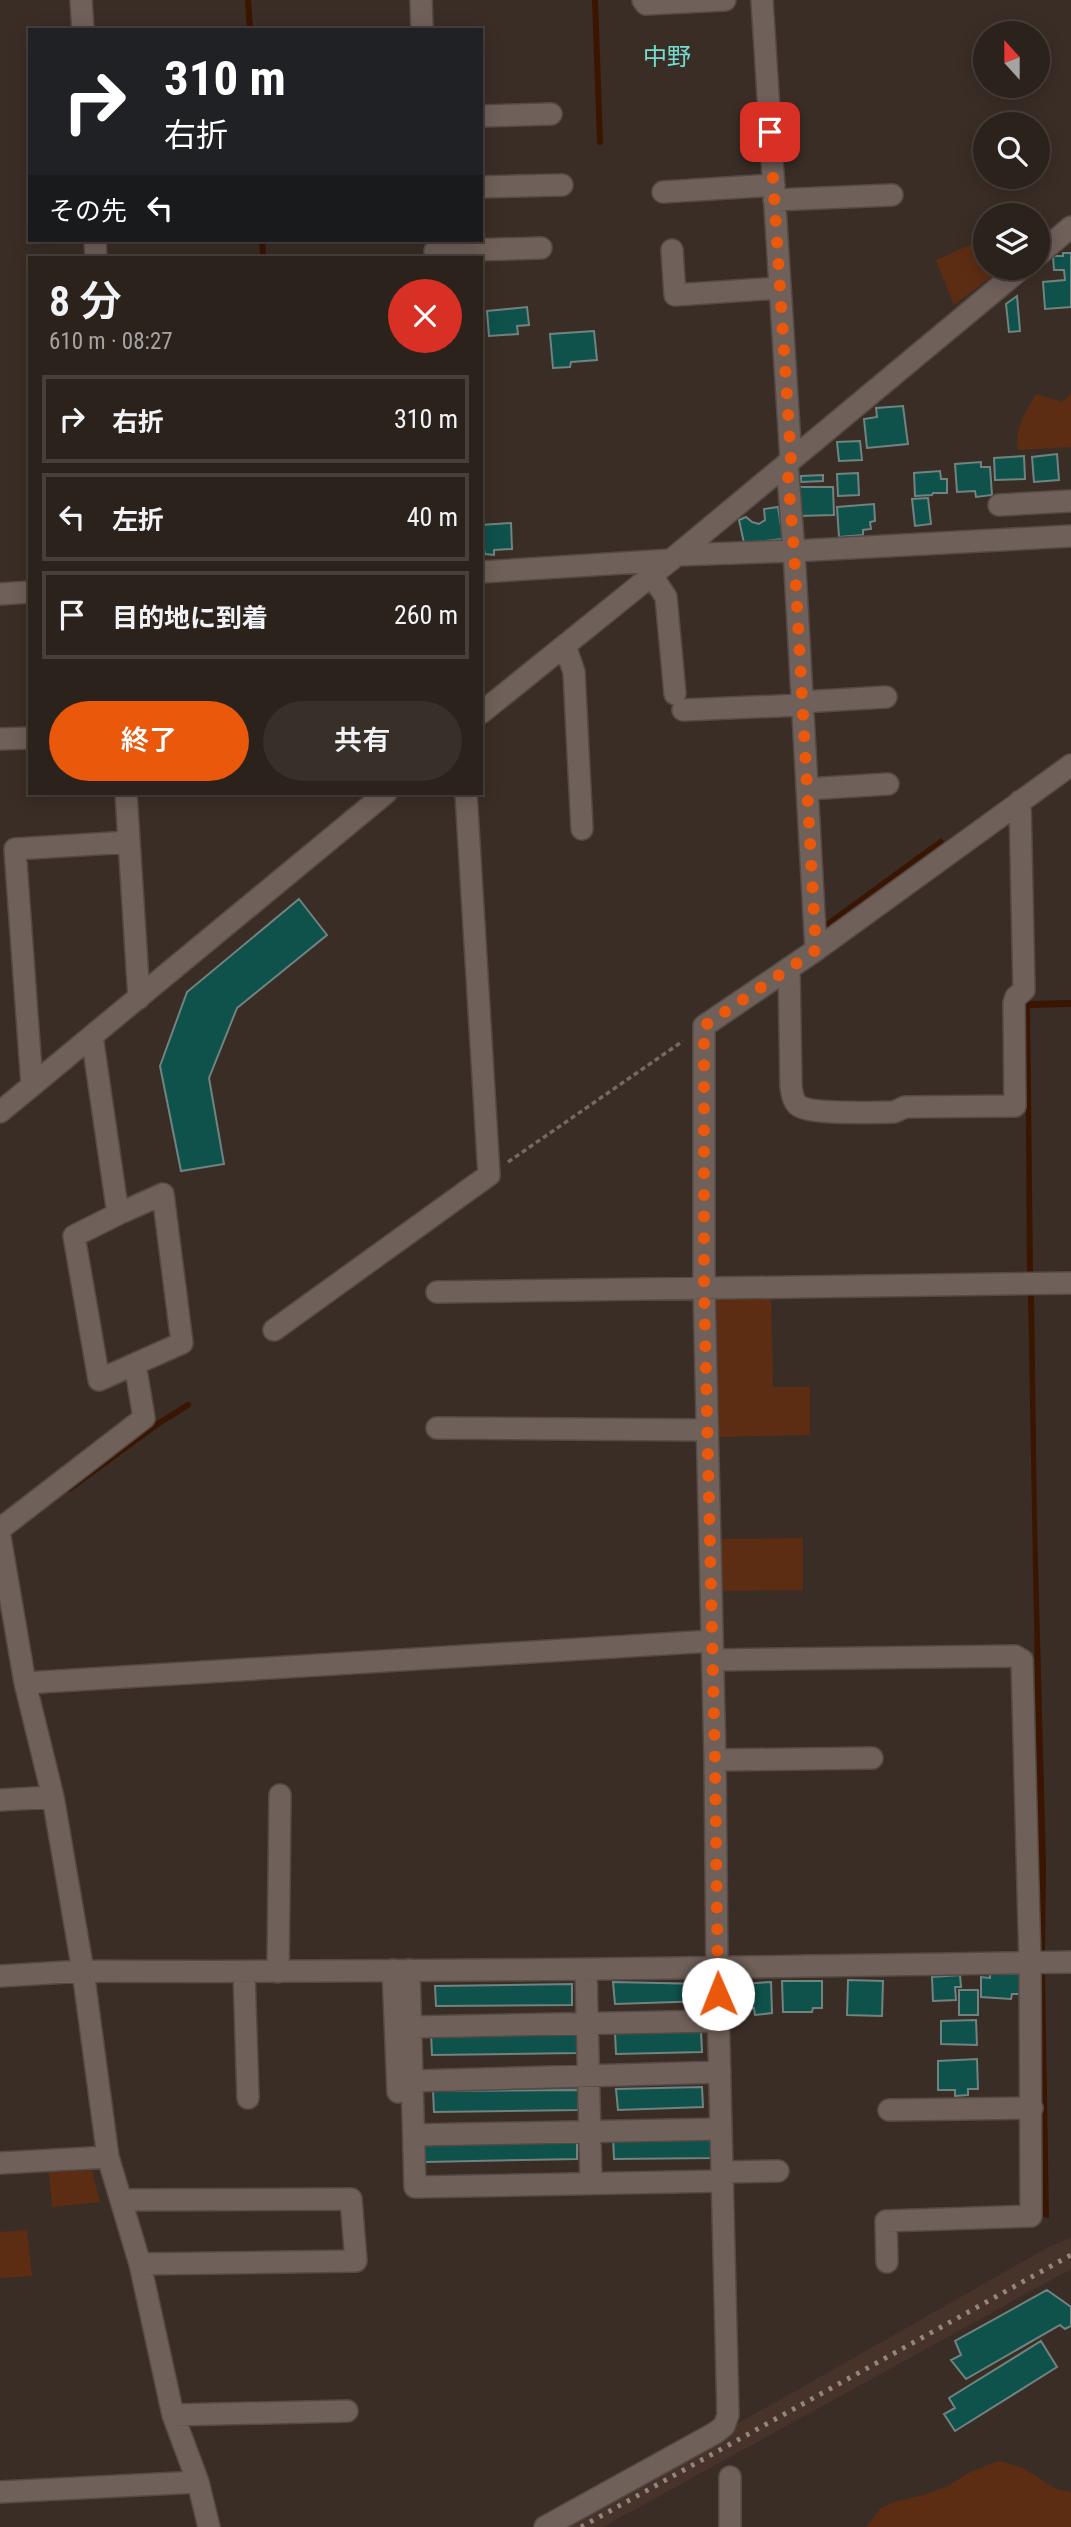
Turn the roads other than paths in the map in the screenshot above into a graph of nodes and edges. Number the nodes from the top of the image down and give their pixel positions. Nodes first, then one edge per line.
1 (82, 0) edge
2 (421, 0) edge
3 (643, 0) edge
4 (725, 0) edge
5 (762, 0) edge
6 (83, 28) edge
7 (422, 28) edge
8 (551, 114) dead end
9 (483, 116) edge
10 (562, 185) dead end
11 (483, 187) edge
12 (663, 192) dead end
13 (774, 193) junction
14 (892, 195) dead end
15 (1071, 227) edge
16 (1050, 245) edge
17 (541, 248) dead end
18 (435, 249) edge
19 (672, 250) dead end
20 (1008, 280) edge
21 (780, 288) junction
22 (789, 461) junction
23 (1071, 501) edge
24 (999, 505) dead end
25 (1071, 536) edge
26 (794, 551) junction
27 (674, 557) junction
28 (483, 572) edge
29 (652, 576) junction
30 (28, 592) edge
31 (0, 594) edge
32 (565, 646) junction
33 (886, 697) dead end
34 (802, 703) junction
35 (483, 711) edge
36 (28, 738) edge
37 (0, 739) edge
38 (1071, 765) edge
39 (888, 785) dead end
40 (807, 789) junction
41 (126, 795) edge
42 (384, 795) edge
43 (466, 795) edge
44 (1020, 801) junction
45 (582, 829) dead end
46 (129, 842) junction
47 (816, 950) junction
48 (789, 968) junction
49 (139, 998) junction
50 (92, 1037) junction
51 (32, 1085) junction
52 (0, 1112) edge
53 (118, 1213) junction
54 (1071, 1283) edge
55 (704, 1288) junction
56 (436, 1292) dead end
57 (274, 1330) dead end
58 (135, 1364) junction
59 (437, 1428) dead end
60 (708, 1430) junction
61 (0, 1529) edge
62 (0, 1537) edge
63 (713, 1651) junction
64 (25, 1683) junction
65 (872, 1758) dead end
66 (715, 1760) junction
67 (280, 1795) dead end
68 (53, 1797) junction
69 (0, 1800) edge
70 (1030, 1962) junction
71 (1071, 1962) edge
72 (717, 1966) junction
73 (401, 1970) junction
74 (586, 1970) junction
75 (83, 1971) junction
76 (244, 1972) junction
77 (278, 1972) junction
78 (0, 1976) edge
79 (718, 2021) junction
80 (587, 2024) junction
81 (411, 2026) junction
82 (720, 2072) junction
83 (588, 2075) junction
84 (405, 2087) junction
85 (248, 2098) dead end
86 (1032, 2108) junction
87 (889, 2110) dead end
88 (721, 2129) junction
89 (590, 2132) junction
90 (414, 2135) junction
91 (108, 2157) junction
92 (0, 2163) edge
93 (778, 2171) dead end
94 (722, 2176) junction
95 (591, 2183) junction
96 (121, 2200) junction
97 (887, 2262) dead end
98 (140, 2264) junction
99 (347, 2411) dead end
100 (173, 2415) junction
101 (730, 2477) dead end
102 (198, 2482) junction
103 (0, 2492) edge
104 (209, 2527) edge
105 (545, 2527) edge
106 (730, 2527) edge

1 - 6 street
2 - 7 street
3 - 4 street
5 - 13 street
8 - 9 street
10 - 11 street
12 - 13 street
13 - 14 street
13 - 21 street
15 - 16 street
17 - 18 street
19 - 21 street
20 - 22 street
21 - 22 street
22 - 26 street
22 - 27 street
23 - 24 street
25 - 26 street
26 - 27 street
26 - 34 street
27 - 28 street
27 - 29 street
29 - 32 street
29 - 34 street
30 - 31 street
32 - 35 street
32 - 45 street
33 - 34 street
34 - 40 street
36 - 37 street
38 - 44 street
39 - 40 street
40 - 47 street
41 - 46 street
42 - 49 street
43 - 57 street
44 - 47 street
44 - 48 street
46 - 49 street
46 - 51 street
47 - 48 street
48 - 55 street
49 - 50 street
50 - 51 street
50 - 53 street
51 - 52 street
53 - 58 street
53 - 58 street
54 - 55 street
55 - 56 street
55 - 60 street
58 - 61 street
59 - 60 street
60 - 63 street
62 - 64 street
63 - 64 street
63 - 66 street
63 - 70 street
64 - 68 street
65 - 66 street
66 - 72 street
67 - 77 street
68 - 69 street
68 - 75 street
70 - 71 street
70 - 72 street
70 - 86 street
72 - 74 street
72 - 79 street
73 - 74 street
73 - 77 street
73 - 81 street
73 - 84 street
74 - 80 street
75 - 76 street
75 - 78 street
75 - 91 street
76 - 77 street
76 - 85 street
79 - 80 street
79 - 82 street
80 - 81 street
80 - 83 street
81 - 84 street
82 - 83 street
82 - 88 street
83 - 84 street
83 - 89 street
84 - 90 street
86 - 87 street
86 - 97 street
88 - 89 street
88 - 94 street
89 - 90 street
89 - 95 street
90 - 95 street
91 - 92 street
91 - 96 street
93 - 94 street
94 - 95 street
94 - 105 street
96 - 98 street
96 - 98 street
98 - 100 street
99 - 100 street
100 - 102 street
101 - 106 street
102 - 103 street
102 - 104 street

